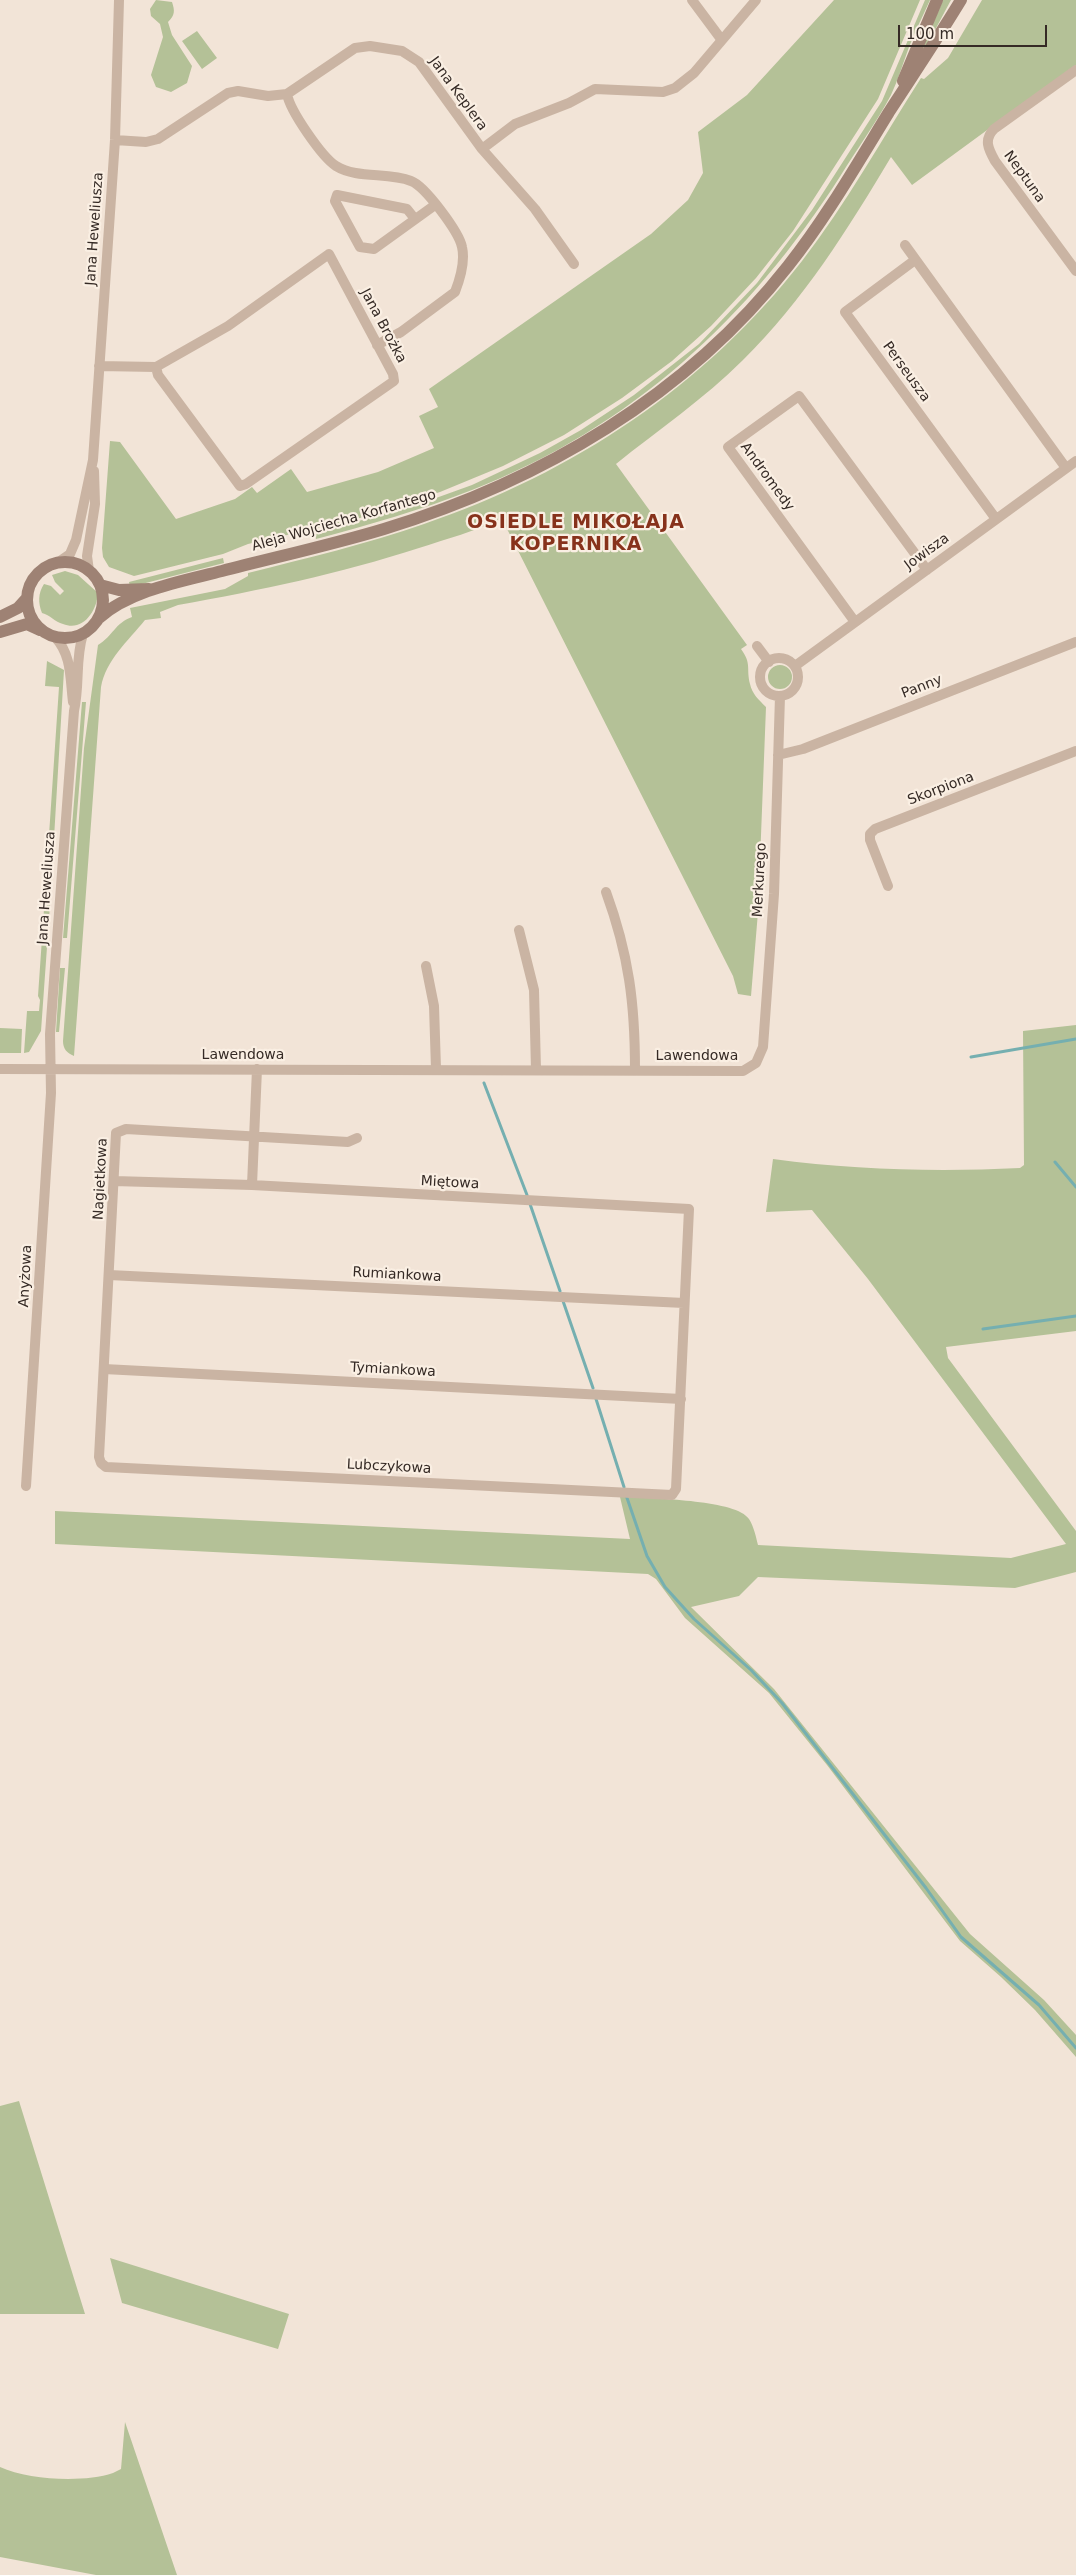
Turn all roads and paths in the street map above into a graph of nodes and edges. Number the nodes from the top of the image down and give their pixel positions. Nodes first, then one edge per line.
1 (119, 0) edge
2 (692, 0) edge
3 (756, 0) edge
4 (937, 0) edge
5 (961, 0) edge
6 (721, 39) junction
7 (1076, 70) edge
8 (287, 94) junction
9 (890, 111) junction
10 (115, 140) junction
11 (482, 149) junction
12 (435, 205) junction
13 (415, 219) junction
14 (905, 245) dead end
15 (915, 260) junction
16 (574, 264) dead end
17 (1076, 271) edge
18 (377, 345) junction
19 (99, 366) junction
20 (156, 368) junction
21 (93, 460) junction
22 (1076, 461) edge
23 (1066, 468) junction
24 (996, 519) junction
25 (57, 563) junction
26 (927, 570) junction
27 (89, 571) junction
28 (100, 585) junction
29 (154, 589) junction
30 (27, 598) junction
31 (0, 617) edge
32 (99, 618) junction
33 (855, 622) junction
34 (42, 630) junction
35 (0, 632) edge
36 (83, 634) junction
37 (55, 637) junction
38 (1076, 642) edge
39 (757, 646) dead end
40 (769, 662) junction
41 (795, 666) junction
42 (780, 696) junction
43 (74, 711) junction
44 (1076, 751) edge
45 (778, 755) junction
46 (888, 886) dead end
47 (606, 892) dead end
48 (519, 930) dead end
49 (426, 966) dead end
50 (756, 1063) joint
51 (50, 1068) junction
52 (0, 1069) edge
53 (257, 1069) junction
54 (436, 1069) junction
55 (536, 1070) junction
56 (635, 1070) junction
57 (254, 1138) junction
58 (357, 1138) dead end
59 (114, 1181) junction
60 (252, 1185) junction
61 (108, 1275) junction
62 (684, 1303) junction
63 (104, 1369) junction
64 (681, 1399) junction
65 (26, 1486) dead end

1 - 10 street, Jana Heweliusza
2 - 6 street
3 - 6 street
4 - 9 main road, Aleja Wojciecha Korfantego
5 - 9 main road, Aleja Wojciecha Korfantego
6 - 11 street
7 - 17 street, Neptuna
8 - 10 street
8 - 11 street, Jana Keplera
8 - 12 street
9 - 29 main road, Aleja Wojciecha Korfantego
10 - 19 street, Jana Heweliusza
11 - 16 street, Jana Keplera
12 - 13 street
12 - 18 street
13 - 13 street
14 - 15 street
15 - 23 street
15 - 24 street, Perseusza
18 - 20 street, Jana Brożka
18 - 20 street, Jana Brożka
19 - 20 street
19 - 21 street, Jana Heweliusza
21 - 25 street, Jana Heweliusza
21 - 27 street, Jana Heweliusza
22 - 23 street, Jowisza
23 - 24 street, Jowisza
24 - 26 street, Jowisza
25 - 27 main road
25 - 30 main road
26 - 33 street, Jowisza
26 - 33 street, Andromedy
27 - 28 main road
28 - 29 main road, Aleja Wojciecha Korfantego
28 - 32 main road
29 - 32 main road, Aleja Wojciecha Korfantego
30 - 31 main road
30 - 34 main road
32 - 36 main road
33 - 41 street, Jowisza
34 - 35 main road
34 - 37 main road
36 - 37 main road
36 - 43 street, Jana Heweliusza
37 - 43 street, Jana Heweliusza
38 - 45 street, Panny
39 - 40 street
40 - 41 street
40 - 42 street
41 - 42 street
42 - 45 street, Merkurego
43 - 51 street, Jana Heweliusza
44 - 46 street, Skorpiona
45 - 50 street, Merkurego
47 - 56 street, Lawendowa
48 - 55 street
49 - 54 street
50 - 56 street, Lawendowa
51 - 52 street, Lawendowa
51 - 53 street, Lawendowa
51 - 65 street, Anyżowa
53 - 54 street, Lawendowa
53 - 57 street
54 - 55 street, Lawendowa
55 - 56 street, Lawendowa
57 - 58 street, Nagietkowa
57 - 59 street, Nagietkowa
57 - 60 street
59 - 60 street, Miętowa
59 - 61 street, Nagietkowa
60 - 62 street, Miętowa
61 - 62 street, Rumiankowa
61 - 63 street, Lubczykowa
62 - 64 street, Lubczykowa
63 - 64 street, Tymiankowa
63 - 64 street, Lubczykowa

